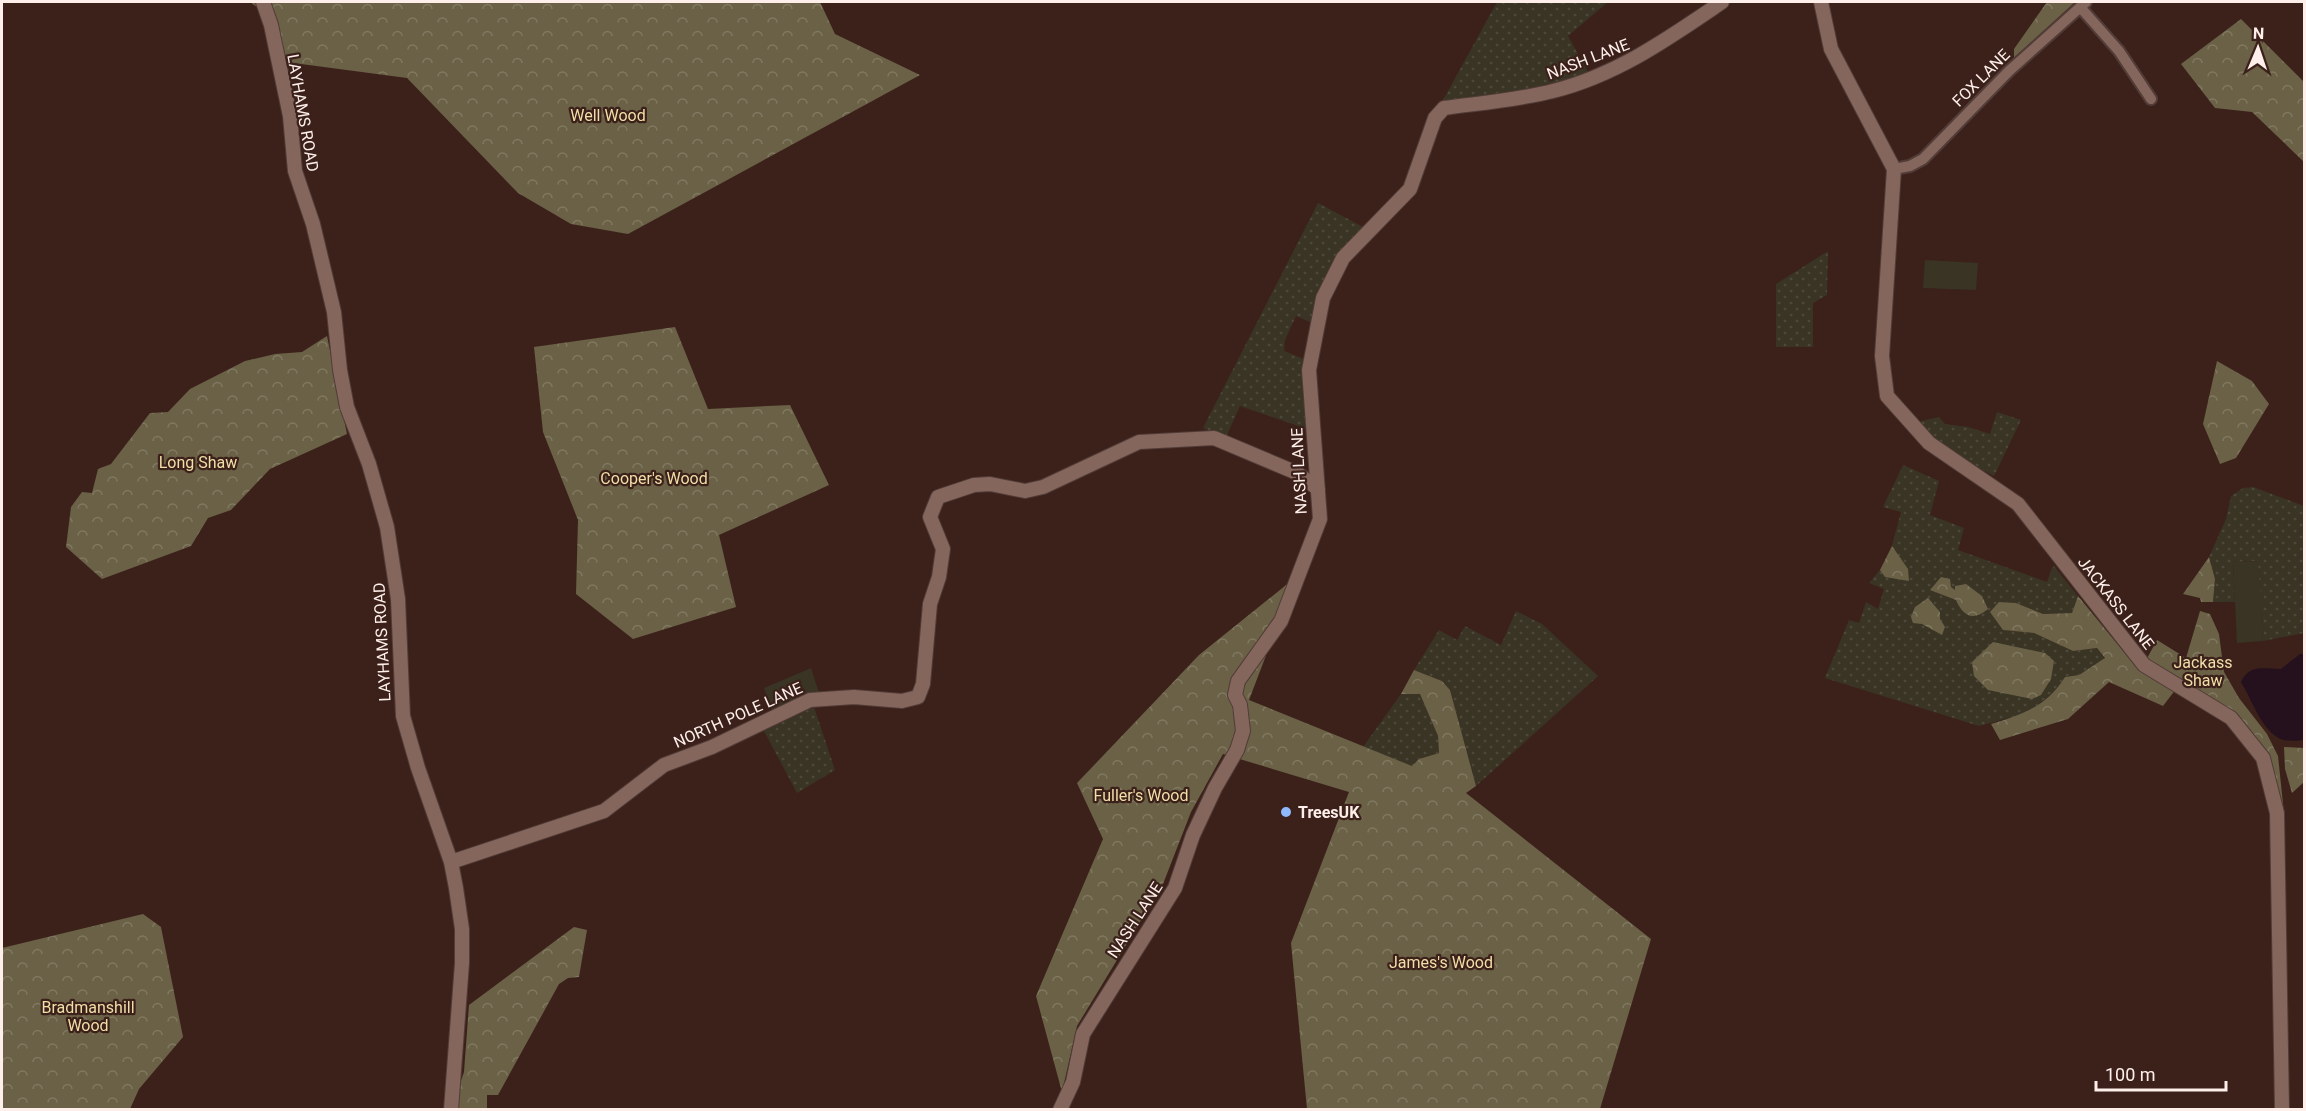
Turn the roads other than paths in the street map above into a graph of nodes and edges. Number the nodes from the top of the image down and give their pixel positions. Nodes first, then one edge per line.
1 (263, 2) edge
2 (1722, 2) edge
3 (1821, 2) edge
4 (2083, 4) edge
5 (2151, 99) dead end
6 (1894, 169) junction
7 (1316, 458) junction
8 (1297, 473) junction
9 (1318, 489) junction
10 (451, 862) junction
11 (451, 1110) edge
12 (1060, 1110) edge
13 (2282, 1110) edge

1 - 10 street, LAYHAMS ROAD
2 - 7 street, NASH LANE
3 - 6 street
4 - 5 street
4 - 6 street, FOX LANE
6 - 13 street, JACKASS LANE
7 - 8 street
7 - 9 street, NASH LANE
8 - 9 street, NORTH POLE LANE
8 - 10 street, NORTH POLE LANE
9 - 12 street, NASH LANE
10 - 11 street, LAYHAMS ROAD

